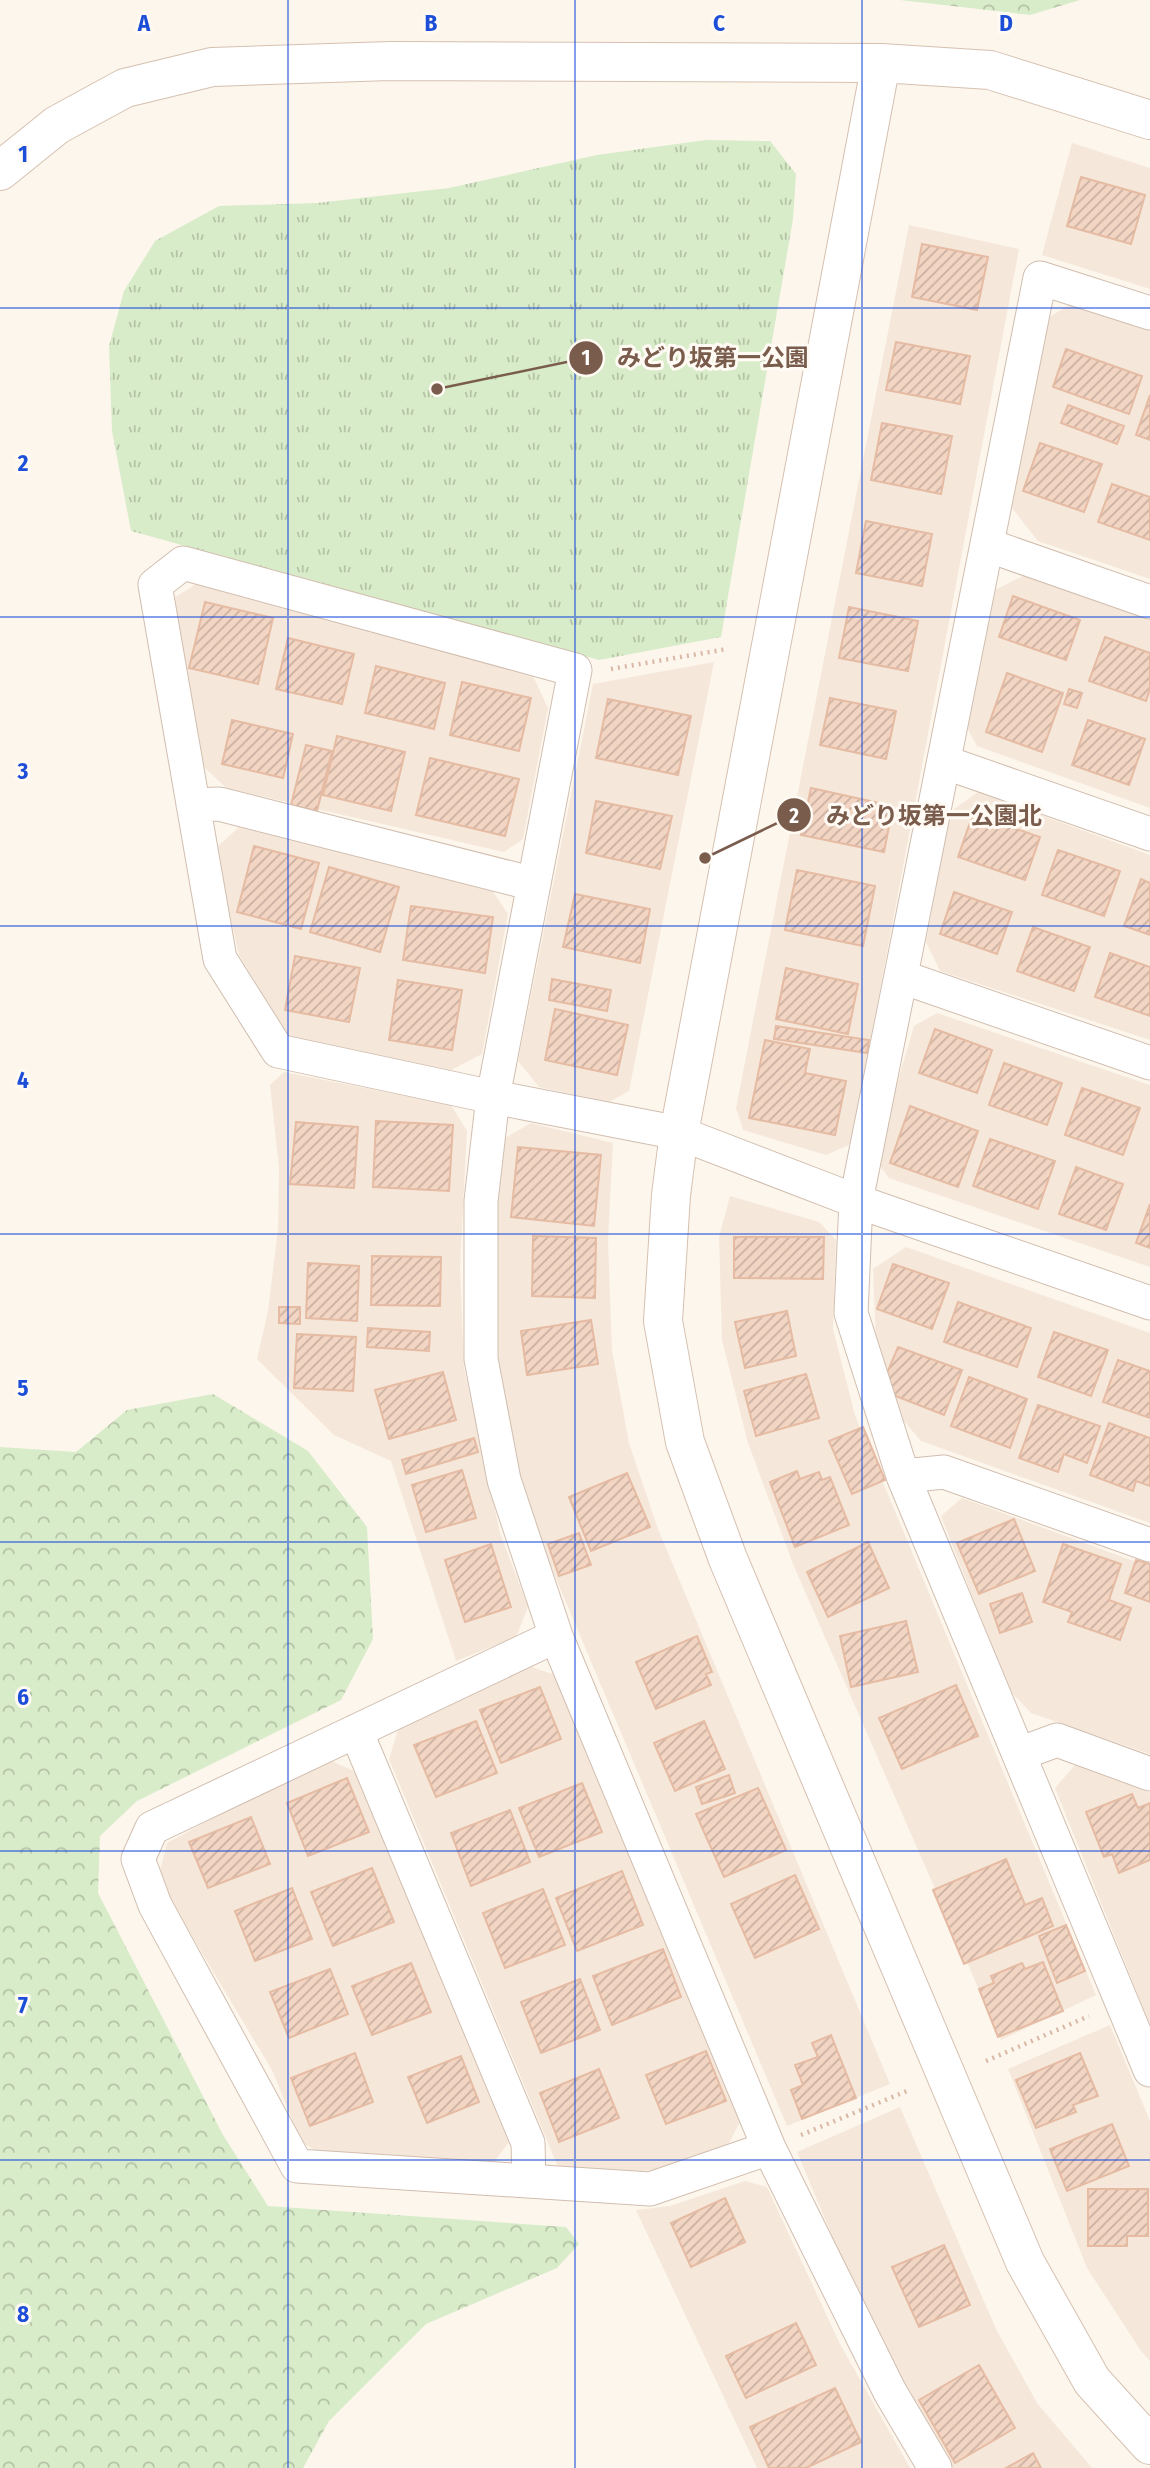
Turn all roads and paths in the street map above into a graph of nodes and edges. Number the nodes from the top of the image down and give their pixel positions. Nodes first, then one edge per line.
1 (881, 63) junction
2 (1150, 120) edge
3 (0, 171) edge
4 (1150, 313) edge
5 (987, 545) junction
6 (1150, 602) edge
7 (727, 649) dead end
8 (575, 670) junction
9 (944, 762) junction
10 (193, 805) junction
11 (1150, 834) edge
12 (534, 884) junction
13 (902, 976) junction
14 (1150, 1063) edge
15 (493, 1097) junction
16 (679, 1133) junction
17 (856, 1201) junction
18 (1150, 1303) edge
19 (903, 1476) junction
20 (1150, 1545) edge
21 (556, 1636) junction
22 (356, 1731) junction
23 (1019, 1754) junction
24 (1150, 1774) edge
25 (1122, 2001) junction
26 (986, 2061) dead end
27 (1150, 2070) edge
28 (908, 2091) dead end
29 (769, 2148) junction
30 (529, 2181) junction
31 (1150, 2445) edge
32 (935, 2468) edge

1 - 2 street
1 - 3 street
1 - 16 street
4 - 5 street
5 - 6 street
5 - 9 street
7 - 8 path
8 - 10 street
8 - 12 street
9 - 11 street
9 - 13 street
10 - 12 street
10 - 15 street
12 - 15 street
13 - 14 street
13 - 17 street
15 - 16 street
15 - 21 street
16 - 17 street
16 - 31 street
17 - 18 street
17 - 19 street
19 - 20 street
19 - 23 street
21 - 22 street
21 - 29 street
22 - 30 street
22 - 30 street
23 - 24 street
23 - 25 street
25 - 26 path
25 - 27 street
28 - 29 path
29 - 30 street
29 - 32 street

